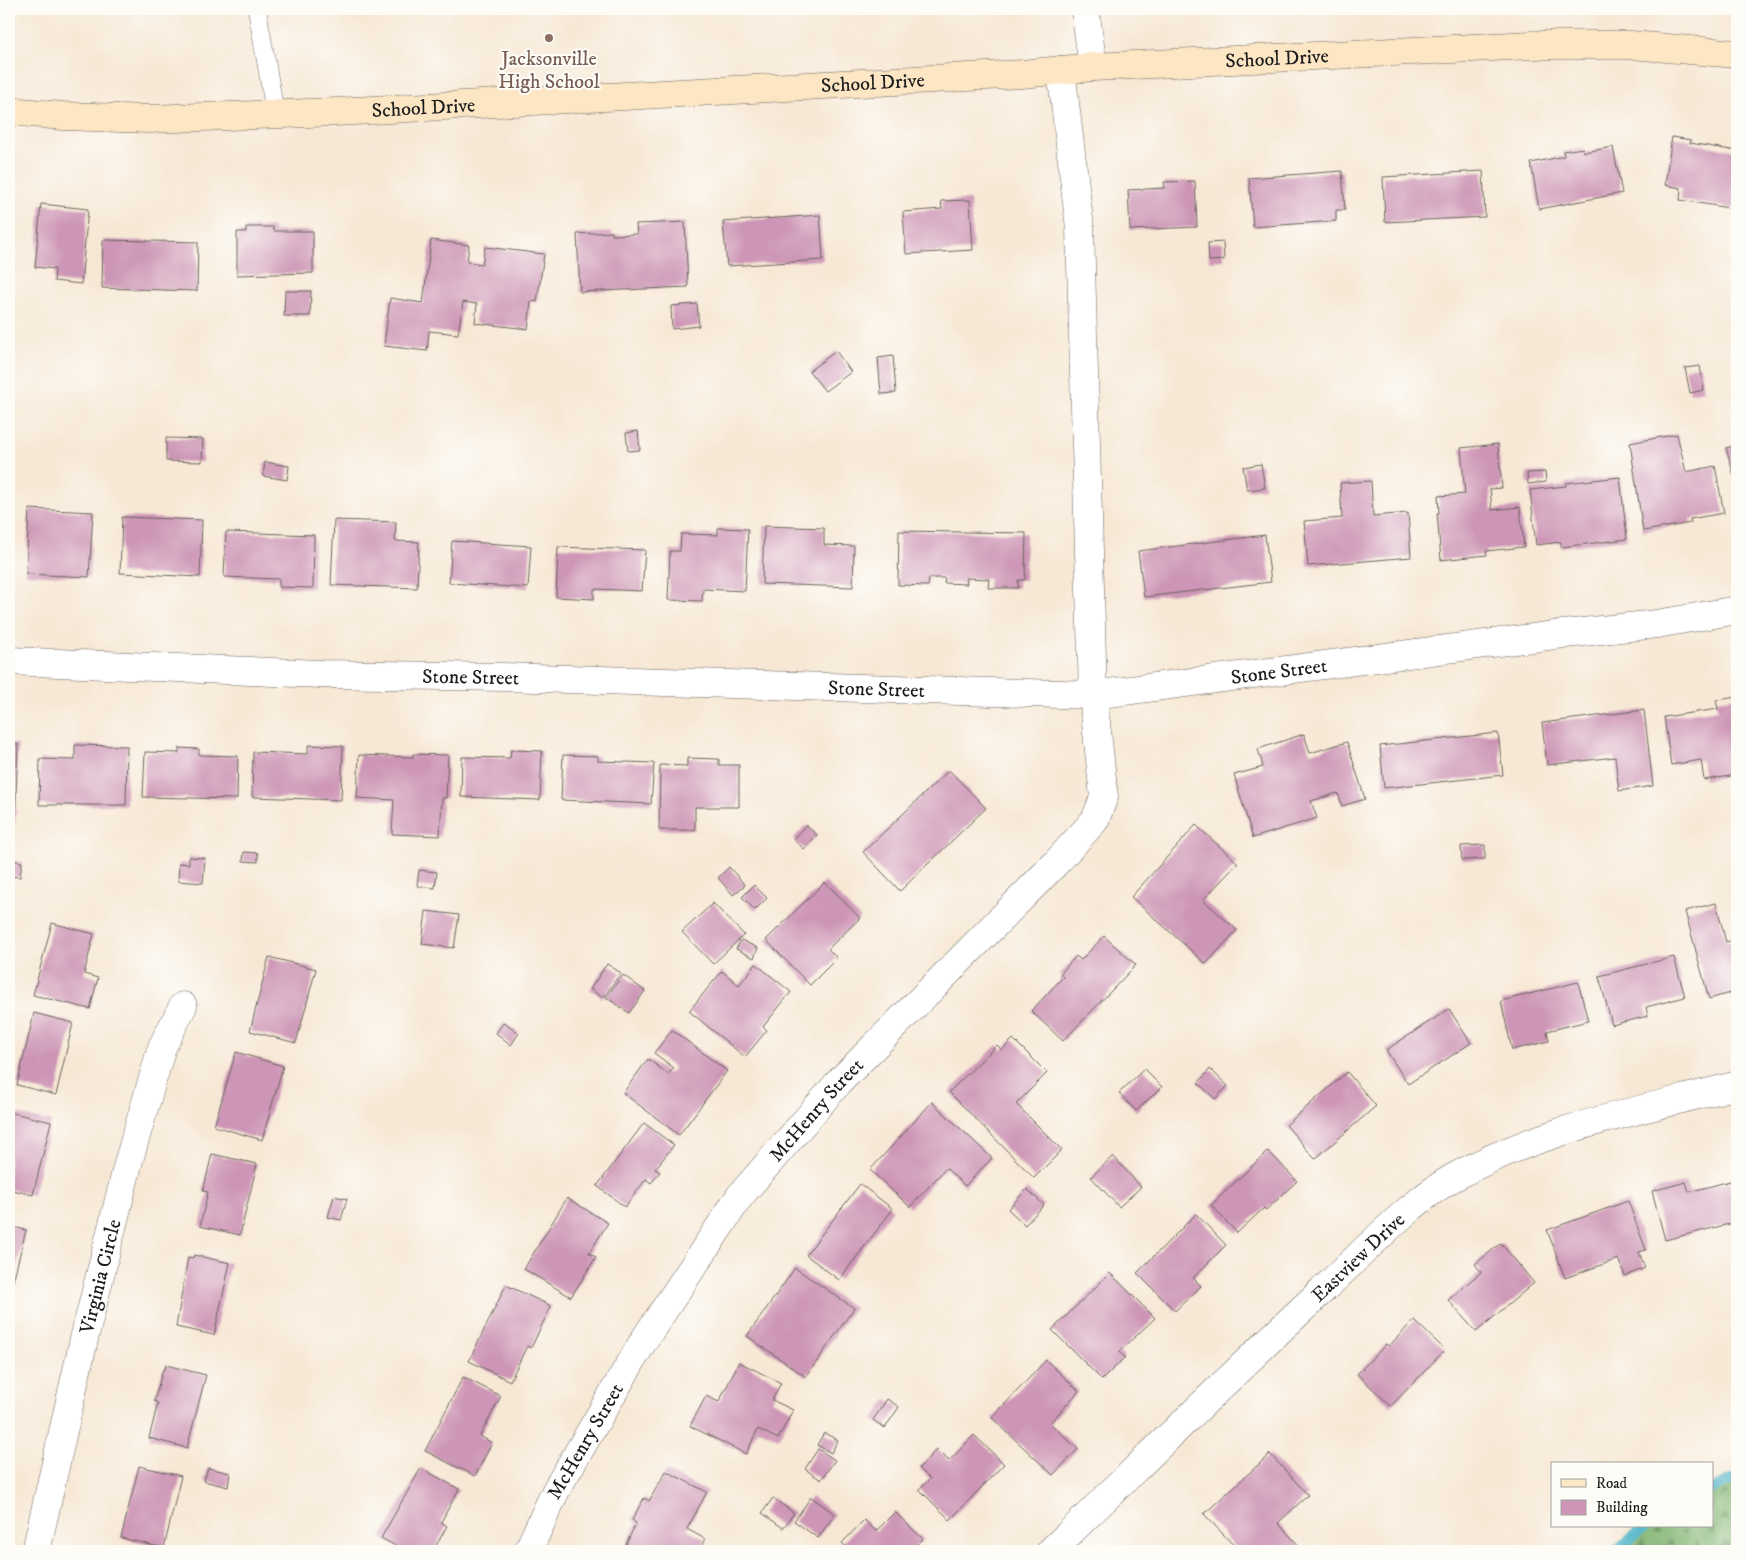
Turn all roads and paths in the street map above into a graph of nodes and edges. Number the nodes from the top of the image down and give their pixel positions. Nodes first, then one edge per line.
1 (257, 9) edge
2 (1085, 9) edge
3 (1737, 54) edge
4 (1093, 67) junction
5 (1061, 70) junction
6 (9, 111) edge
7 (276, 113) junction
8 (1737, 610) edge
9 (9, 661) edge
10 (1093, 695) junction
11 (183, 1006) dead end
12 (1737, 1085) edge
13 (36, 1551) edge
14 (528, 1551) edge
15 (1052, 1551) edge

1 - 7 lane
2 - 4 street
3 - 4 street, School Drive
4 - 5 street, School Drive
5 - 7 street, School Drive
5 - 10 street, McHenry Street
6 - 7 street, School Drive
8 - 10 street, Stone Street
9 - 10 street, Stone Street
10 - 14 street, McHenry Street
11 - 13 street, Virginia Circle
12 - 15 street, Eastview Drive

